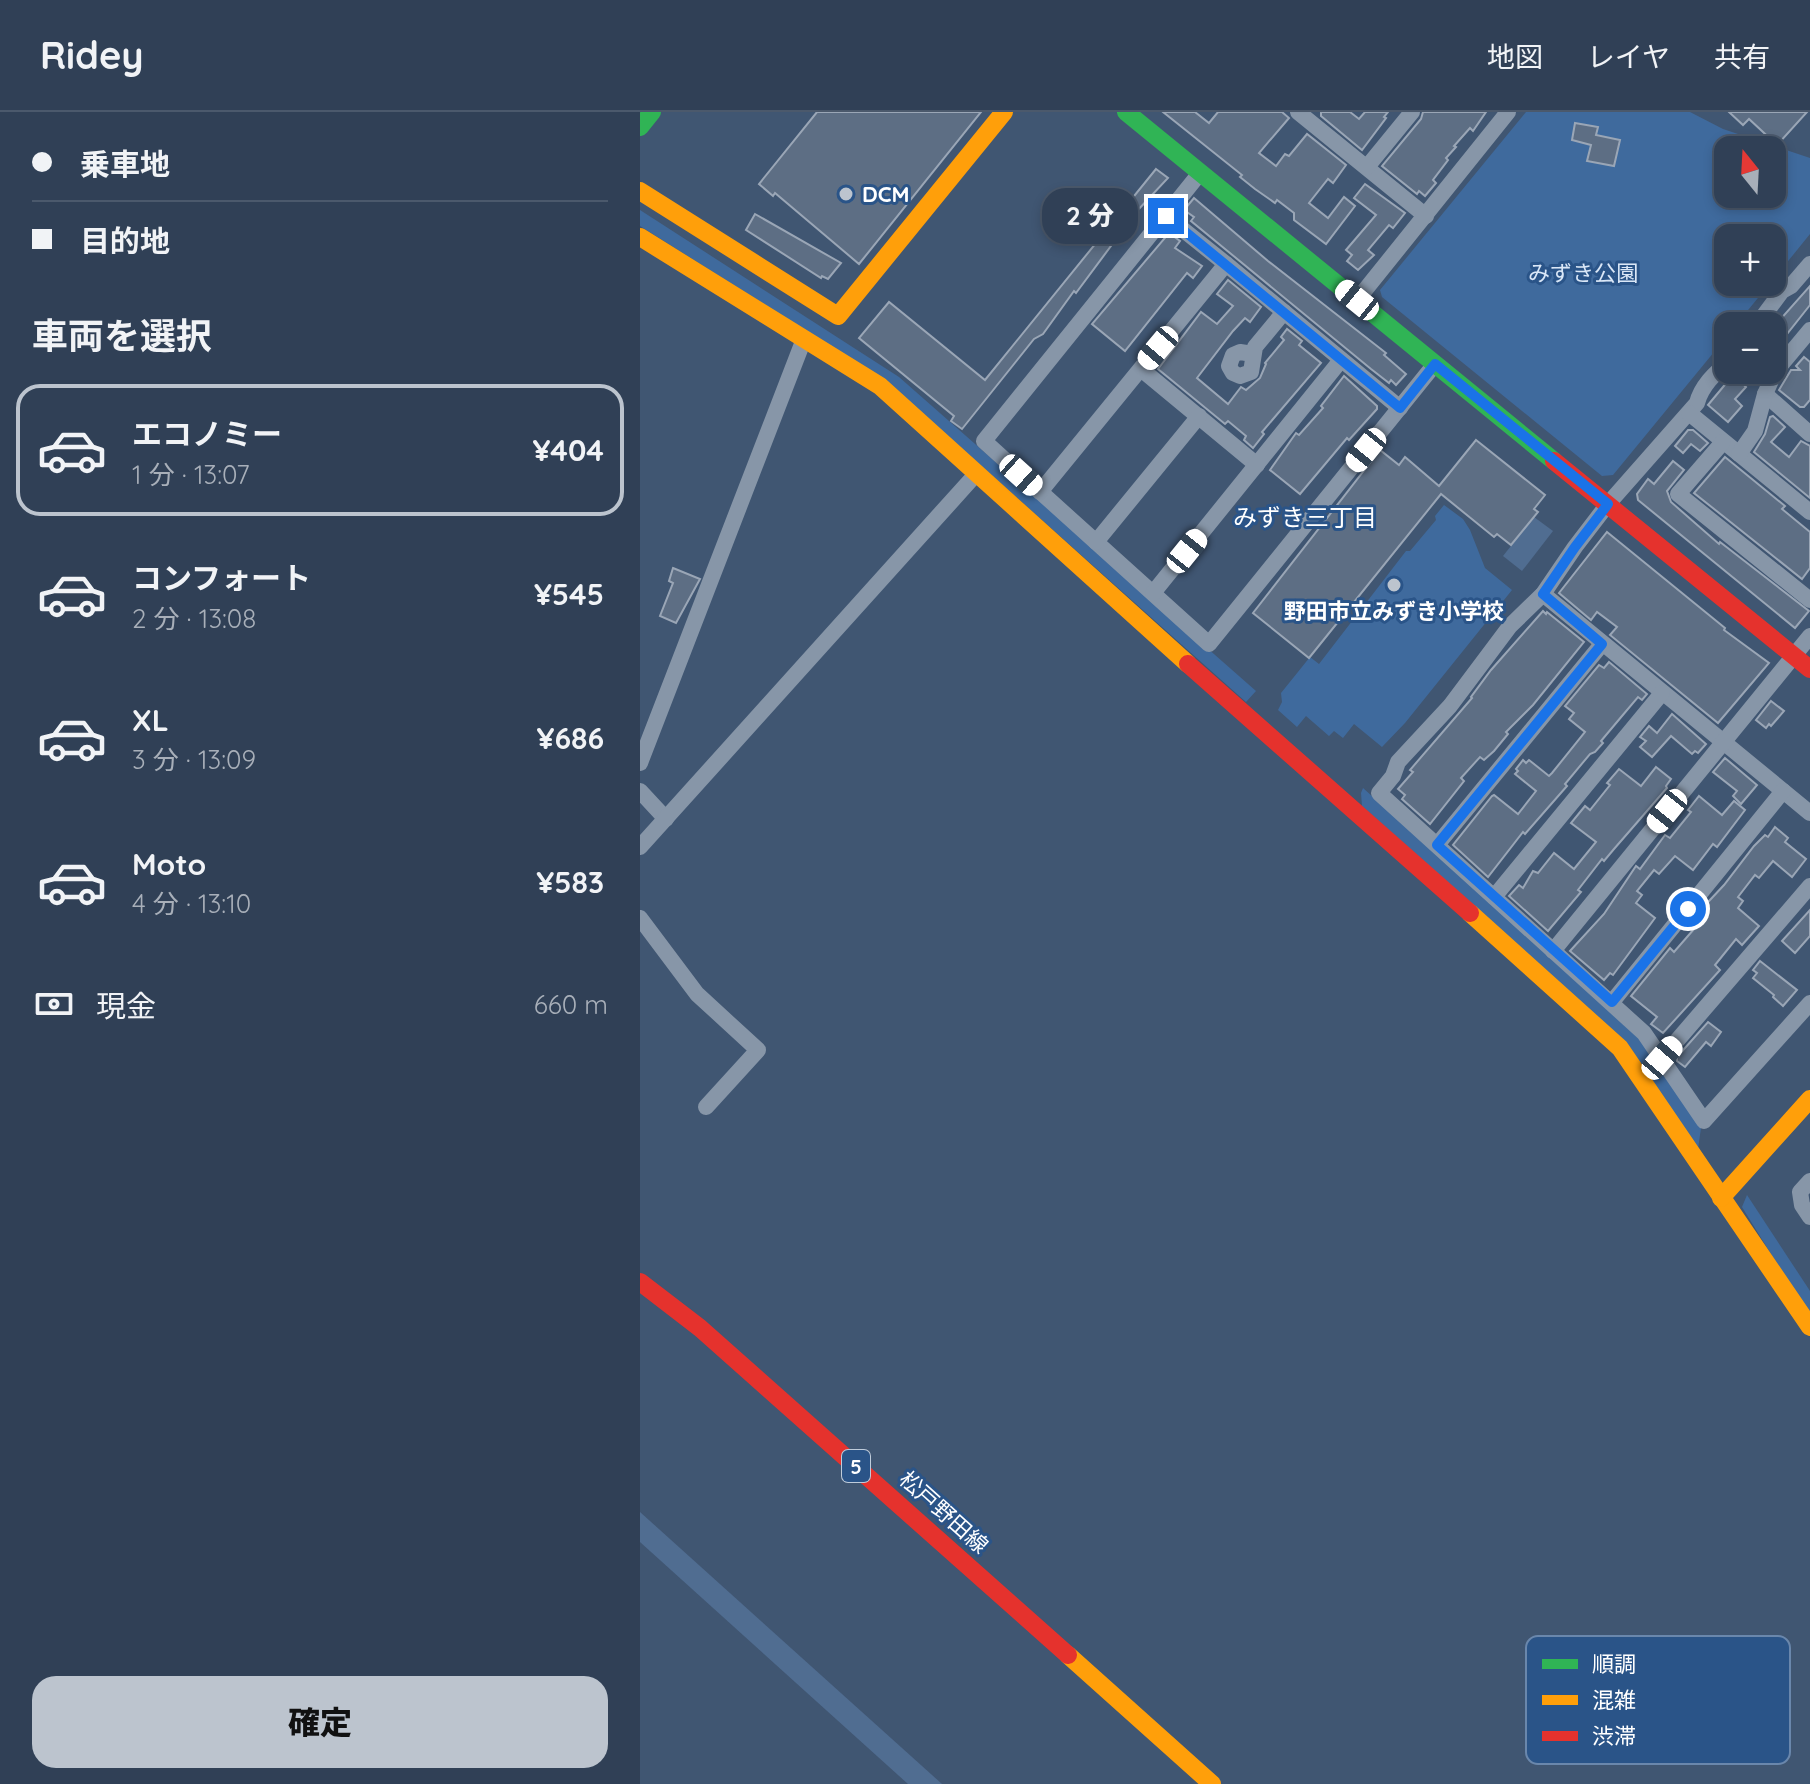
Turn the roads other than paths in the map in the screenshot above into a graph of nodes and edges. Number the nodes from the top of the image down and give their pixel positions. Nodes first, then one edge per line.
1 (645, 112) edge
2 (652, 112) edge
3 (1004, 112) edge
4 (1126, 112) edge
5 (1412, 112) edge
6 (1508, 112) edge
7 (1305, 114) edge
8 (640, 120) edge
9 (640, 127) edge
10 (1367, 167) junction
11 (1200, 173) junction
12 (640, 191) edge
13 (1166, 216) junction
14 (1426, 216) junction
15 (640, 237) edge
16 (1226, 264) junction
17 (1810, 264) edge
18 (1357, 300) junction
19 (1284, 312) junction
20 (1766, 312) edge
21 (1810, 330) edge
22 (804, 339) junction
23 (1253, 354) dead end
24 (1341, 360) junction
25 (1435, 364) junction
26 (1141, 369) junction
27 (1714, 378) edge
28 (1765, 394) junction
29 (1400, 408) junction
30 (1689, 413) junction
31 (1199, 416) junction
32 (1810, 434) edge
33 (1723, 442) junction
34 (1739, 454) junction
35 (1257, 465) junction
36 (977, 473) junction
37 (1040, 492) junction
38 (1608, 504) junction
39 (1810, 512) edge
40 (1096, 542) junction
41 (1153, 593) junction
42 (1543, 594) junction
43 (1810, 600) edge
44 (1810, 636) edge
45 (1602, 644) junction
46 (1793, 656) junction
47 (1810, 669) edge
48 (1662, 693) junction
49 (1723, 742) junction
50 (640, 763) edge
51 (640, 791) edge
52 (1783, 791) junction
53 (1810, 813) edge
54 (666, 819) junction
55 (1437, 845) junction
56 (640, 847) edge
57 (1810, 886) edge
58 (1494, 897) junction
59 (640, 918) edge
60 (1553, 951) junction
61 (1612, 1002) junction
62 (1810, 1003) edge
63 (1662, 1058) junction
64 (1810, 1099) edge
65 (706, 1107) dead end
66 (1810, 1181) edge
67 (1721, 1198) junction
68 (1810, 1217) edge
69 (640, 1282) edge
70 (1810, 1327) edge
71 (1212, 1784) edge

1 - 8 street
2 - 9 street
3 - 12 street
4 - 11 street
5 - 10 street
6 - 14 street
7 - 10 street
10 - 14 street
11 - 13 street
11 - 18 street
13 - 16 street
13 - 37 street
14 - 18 street
15 - 22 street
16 - 19 street
16 - 26 street
17 - 20 street
18 - 25 street
19 - 23 street
19 - 24 street
21 - 28 street
22 - 36 street
22 - 50 street
24 - 29 street
24 - 35 street
25 - 29 street
25 - 38 street
26 - 31 street
26 - 37 street
27 - 30 street
28 - 32 street
28 - 34 street
29 - 41 street
30 - 33 street
30 - 38 street
31 - 35 street
31 - 40 street
33 - 34 street
33 - 43 street
34 - 39 street
35 - 41 street
36 - 54 street
36 - 67 street
37 - 40 street
38 - 42 street
38 - 46 street
40 - 41 street
42 - 45 street
42 - 55 street
44 - 46 street
45 - 48 street
45 - 55 street
46 - 47 street
46 - 49 street
48 - 49 street
48 - 58 street
49 - 52 street
49 - 60 street
51 - 54 street
52 - 53 street
52 - 61 street
54 - 56 street
55 - 58 street
57 - 63 street
58 - 60 street
59 - 65 street
60 - 61 street
61 - 63 street
62 - 63 street
64 - 67 street
66 - 68 street
67 - 70 street
69 - 71 street, 松戸野田線 / 5

